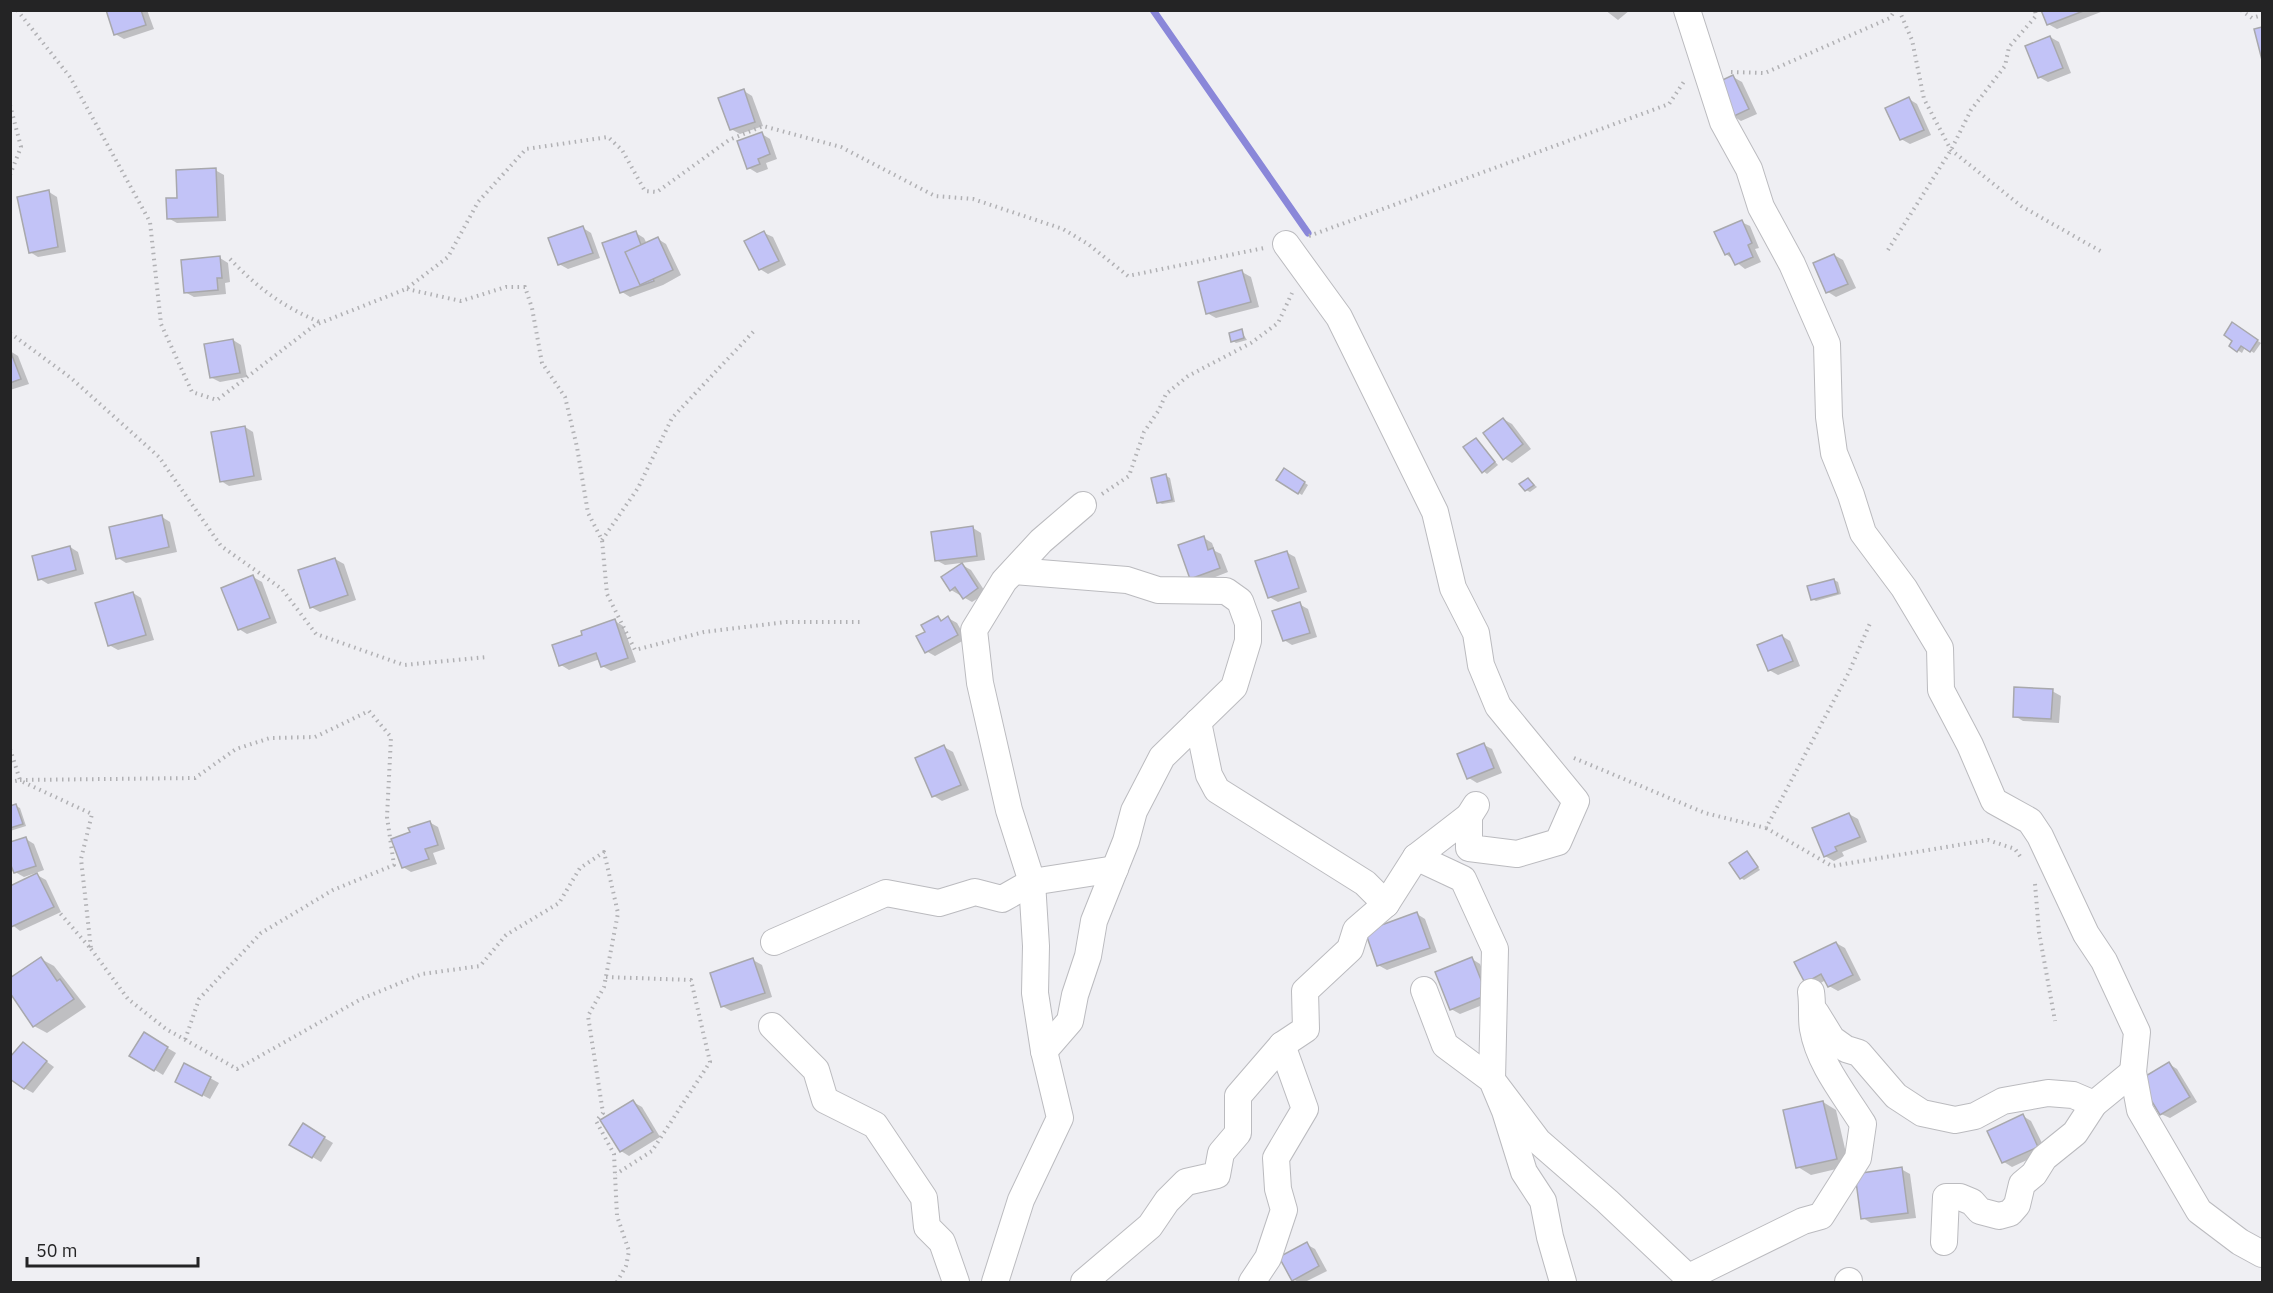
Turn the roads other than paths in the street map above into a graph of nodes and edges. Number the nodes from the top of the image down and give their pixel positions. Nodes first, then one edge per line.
1 (1687, 10) edge
2 (1286, 244) road end
3 (1083, 505) road end
4 (1014, 571) junction
5 (1198, 722) junction
6 (1469, 848) junction
7 (1416, 857) junction
8 (1115, 868) junction
9 (1463, 879) junction
10 (1032, 882) junction
11 (1386, 904) junction
12 (774, 942) dead end
13 (1424, 990) dead end
14 (772, 1026) dead end
15 (1282, 1045) junction
16 (1044, 1052) junction
17 (2133, 1072) junction
18 (1492, 1080) junction
19 (2094, 1104) junction
20 (1944, 1242) dead end
21 (2262, 1254) edge
22 (1271, 1270) edge
23 (1691, 1280) edge
24 (956, 1282) edge
25 (995, 1282) edge
26 (1084, 1282) edge
27 (1252, 1282) edge
28 (1563, 1282) edge

1 - 17 street
2 - 6 street
3 - 4 street
4 - 5 street
4 - 10 street
5 - 8 street
5 - 11 street
6 - 7 street
6 - 9 street
7 - 9 street
7 - 11 street
8 - 10 street
8 - 16 street
9 - 18 street
10 - 12 street
10 - 16 street
11 - 15 street
13 - 18 street
14 - 24 street
15 - 22 street
15 - 26 street
16 - 25 street
17 - 19 street
17 - 21 street
18 - 23 street
18 - 28 street
19 - 20 street
19 - 23 street
22 - 27 street

